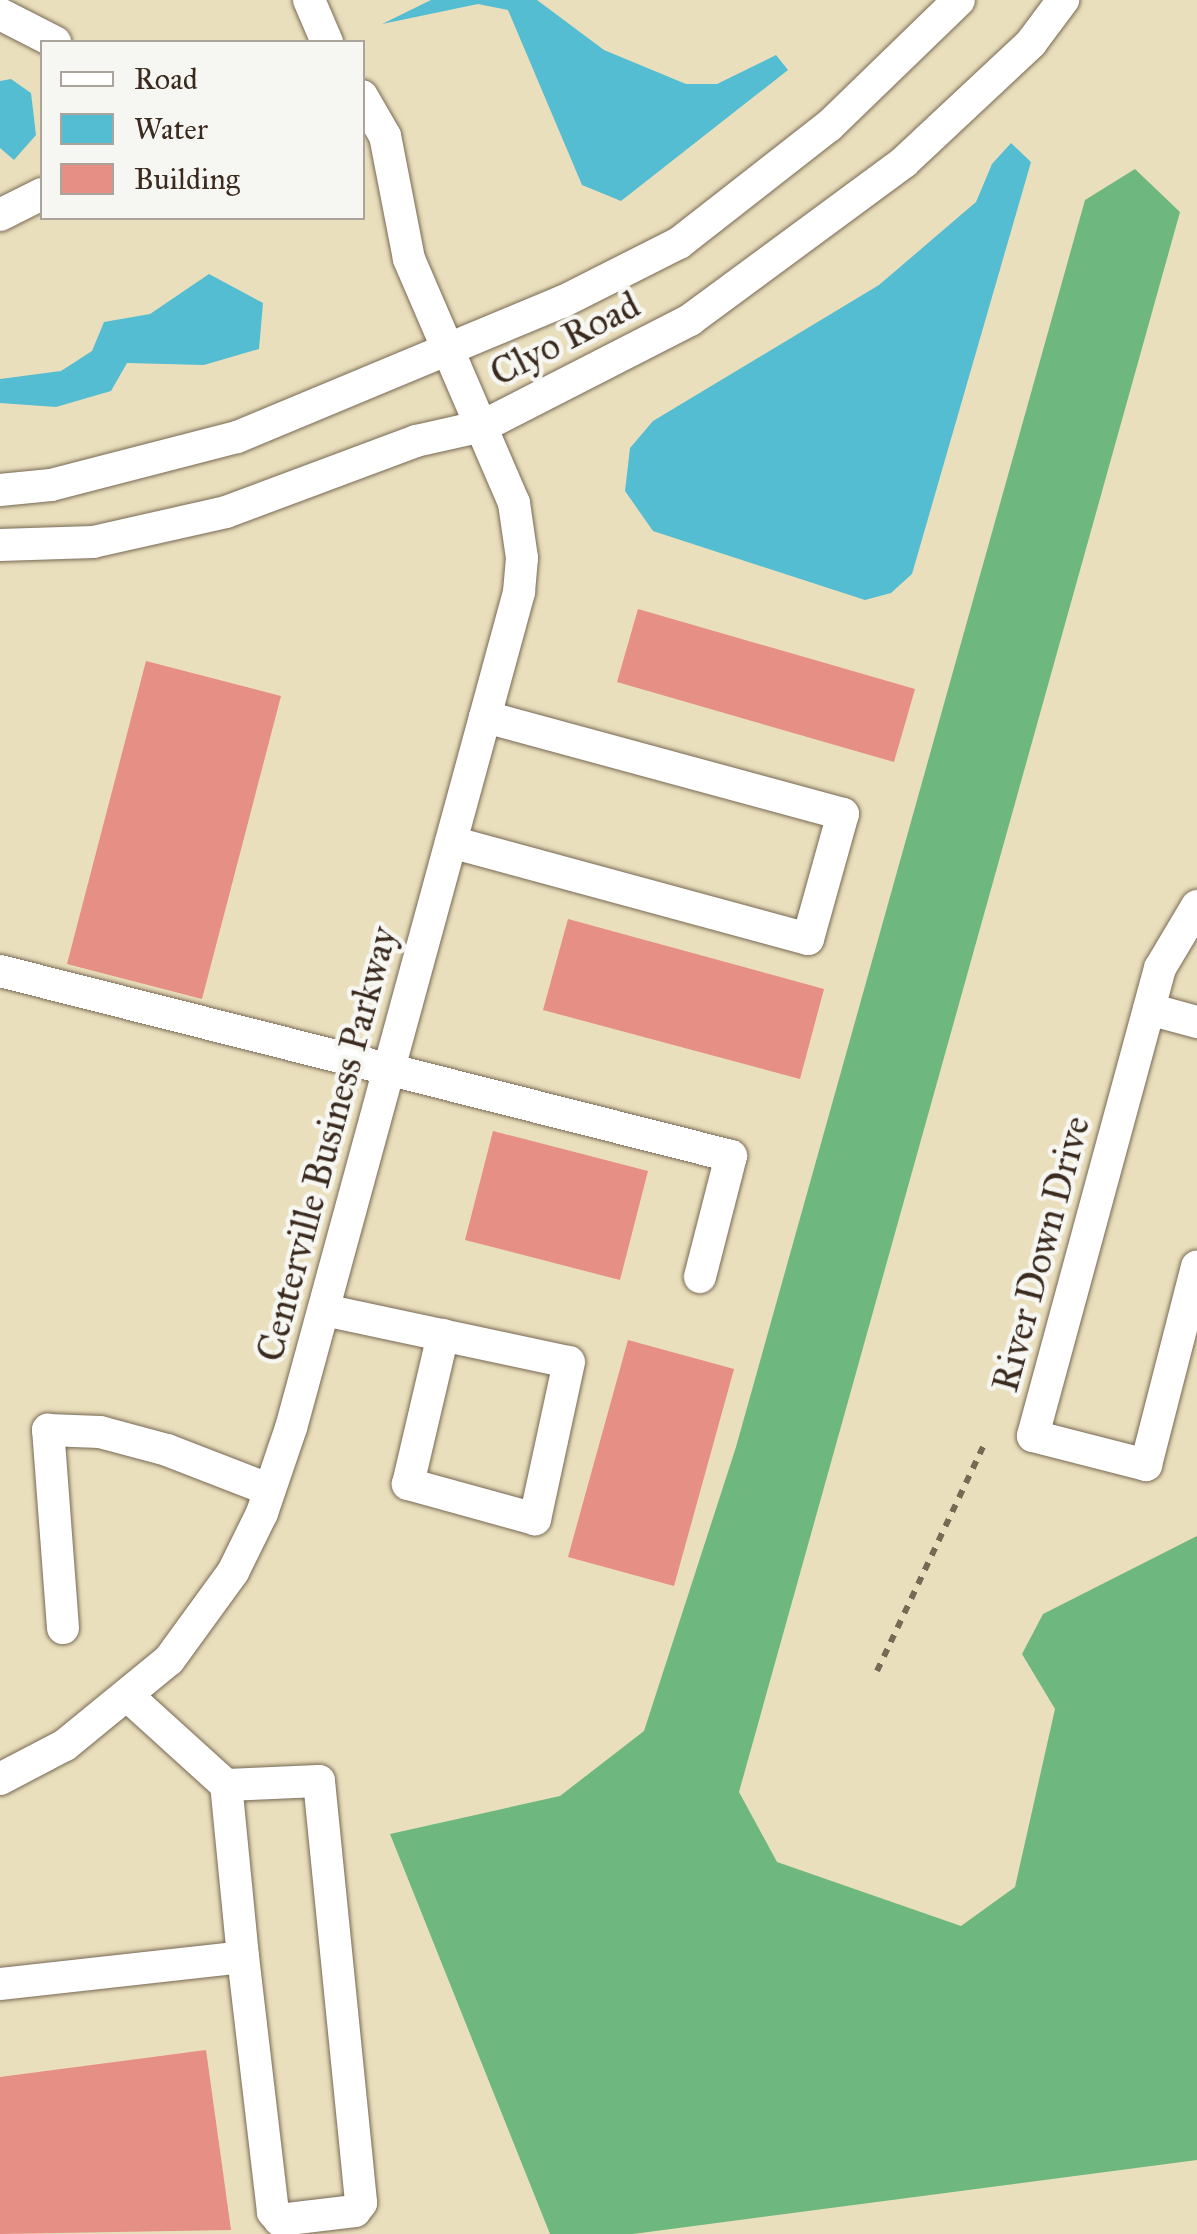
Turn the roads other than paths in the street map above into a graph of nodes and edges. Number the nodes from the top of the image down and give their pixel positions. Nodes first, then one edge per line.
1 (309, 0) edge
2 (959, 0) edge
3 (1063, 0) edge
4 (0, 14) edge
5 (50, 40) edge
6 (326, 40) edge
7 (365, 101) edge
8 (40, 195) edge
9 (0, 215) edge
10 (448, 350) junction
11 (482, 426) junction
12 (0, 490) edge
13 (0, 545) edge
14 (485, 717) junction
15 (450, 842) junction
16 (1197, 906) edge
17 (0, 971) edge
18 (1149, 1009) junction
19 (1197, 1022) edge
20 (388, 1073) junction
21 (1197, 1266) edge
22 (700, 1278) dead end
23 (324, 1310) junction
24 (443, 1335) junction
25 (270, 1490) junction
26 (64, 1628) dead end
27 (129, 1697) junction
28 (0, 1779) edge
29 (226, 1786) junction
30 (243, 1957) junction
31 (0, 1984) edge

1 - 6 street
2 - 10 street, Clyo Road
3 - 11 street, Clyo Road
4 - 5 street
7 - 10 street, Centerville Business Parkway
8 - 9 street
10 - 11 street, Centerville Business Parkway
10 - 12 street, Clyo Road
11 - 13 street, Clyo Road
11 - 14 street, Centerville Business Parkway
14 - 15 street, Centerville Business Parkway
14 - 15 street
15 - 20 street, Centerville Business Parkway
16 - 18 street, River Down Drive
17 - 20 street
18 - 19 street
18 - 21 street, River Down Drive
20 - 22 street
20 - 23 street, Centerville Business Parkway
23 - 24 street
23 - 25 street, Centerville Business Parkway
24 - 24 street
25 - 26 street
25 - 27 street, Centerville Business Parkway
27 - 28 street, Centerville Business Parkway
27 - 29 street
29 - 30 street
29 - 30 street
30 - 31 street

